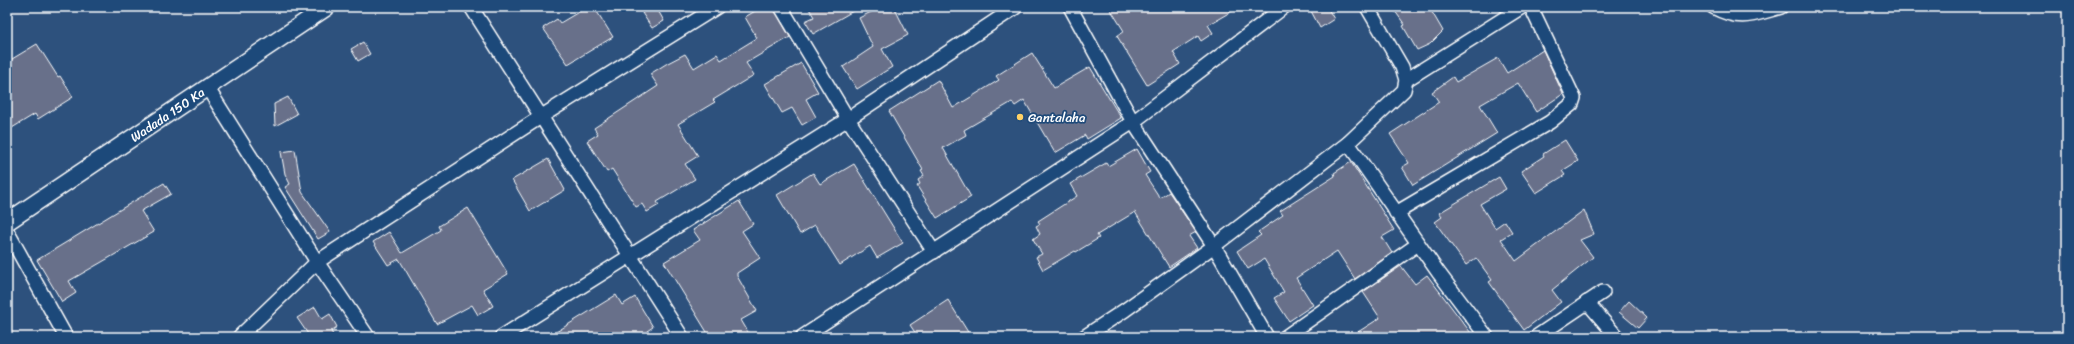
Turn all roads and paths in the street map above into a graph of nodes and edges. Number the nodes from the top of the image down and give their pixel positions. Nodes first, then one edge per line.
1 (327, 7) edge
2 (471, 7) edge
3 (717, 7) edge
4 (781, 7) edge
5 (1016, 7) edge
6 (1070, 7) edge
7 (1284, 7) edge
8 (1367, 7) edge
9 (1522, 7) edge
10 (1531, 7) edge
11 (1713, 7) edge
12 (1781, 7) edge
13 (1406, 80) junction
14 (207, 87) junction
15 (542, 116) junction
16 (848, 119) junction
17 (1133, 122) junction
18 (1348, 143) junction
19 (1396, 213) junction
20 (7, 222) edge
21 (7, 231) edge
22 (1418, 244) junction
23 (1214, 246) junction
24 (934, 252) junction
25 (631, 254) junction
26 (317, 262) junction
27 (1603, 292) dead end
28 (1587, 302) junction
29 (66, 337) edge
30 (239, 337) edge
31 (368, 337) edge
32 (501, 337) edge
33 (682, 337) edge
34 (802, 337) edge
35 (1084, 337) edge
36 (1267, 337) edge
37 (1285, 337) edge
38 (1487, 337) edge
39 (1536, 337) edge
40 (1617, 337) edge

1 - 14 street, Wadada 150 Ka
2 - 15 street
3 - 15 street
4 - 16 street
5 - 16 street
6 - 17 street
7 - 17 street
8 - 13 street
9 - 13 street
10 - 19 street
11 - 12 street
13 - 18 street
14 - 20 street, Wadada 150 Ka
14 - 26 street
15 - 25 street
15 - 26 street
16 - 24 street
16 - 25 street
17 - 23 street
17 - 24 street
18 - 19 street
18 - 23 street
19 - 22 street
21 - 29 street
22 - 37 street
22 - 38 street
23 - 35 street
23 - 36 street
24 - 34 street
25 - 32 street
25 - 33 street
26 - 30 street
26 - 31 street
27 - 28 street
28 - 39 street
28 - 40 street

